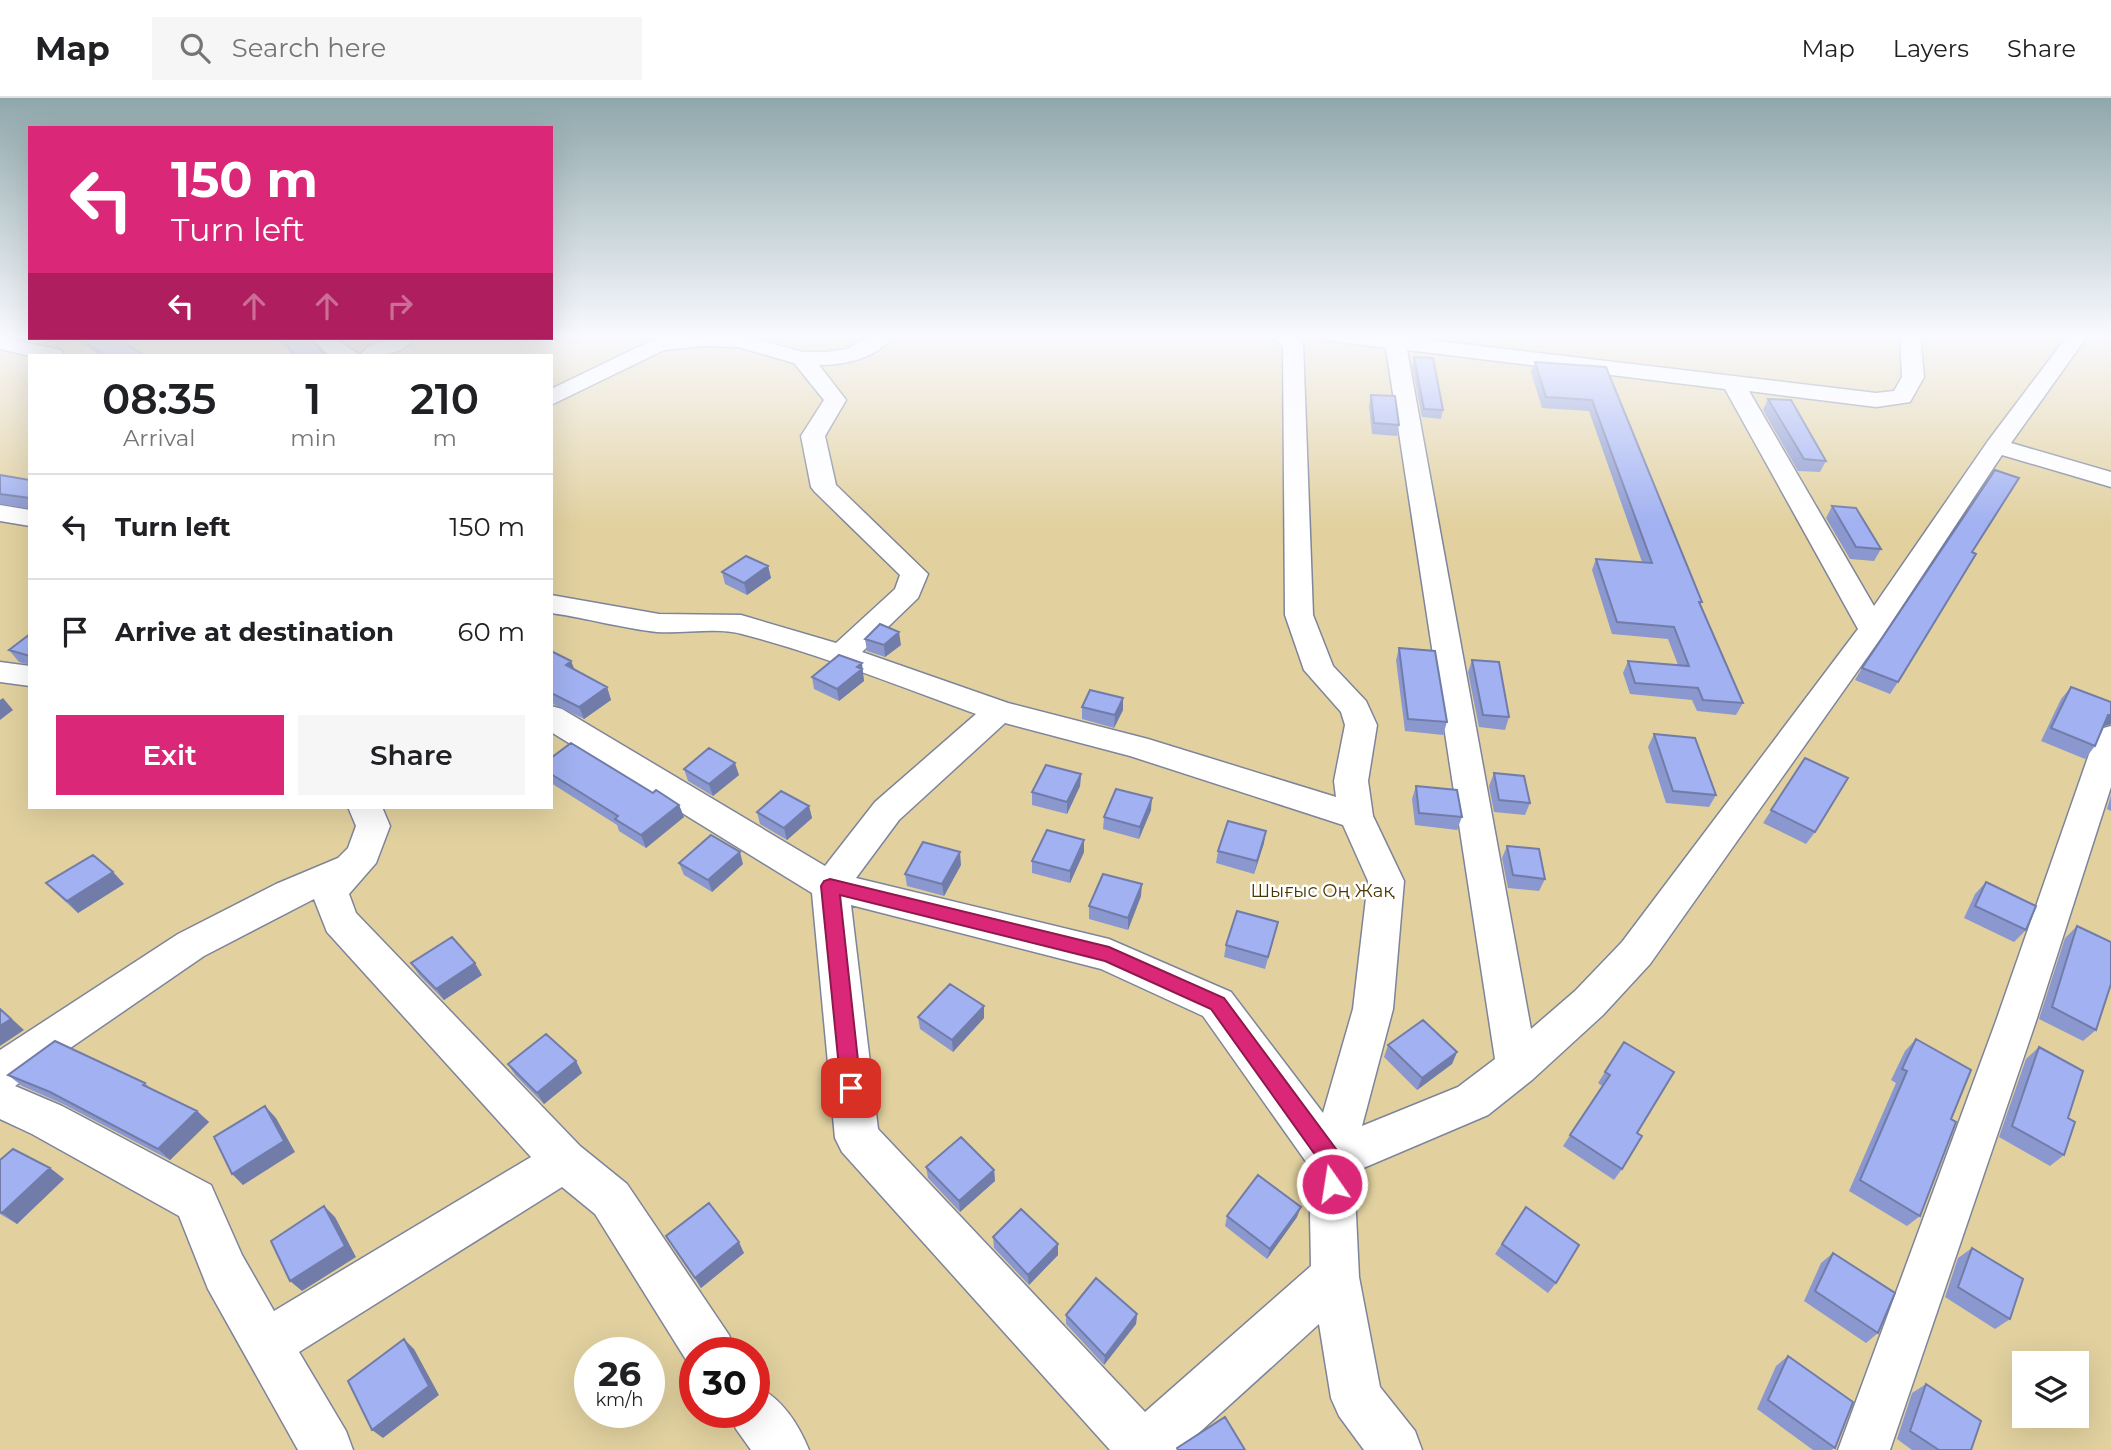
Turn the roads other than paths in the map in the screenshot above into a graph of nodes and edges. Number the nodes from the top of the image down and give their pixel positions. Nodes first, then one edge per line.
1 (834, 398) edge
2 (1294, 398) edge
3 (1405, 398) edge
4 (1742, 398) edge
5 (1860, 398) edge
6 (1893, 398) edge
7 (2031, 398) edge
8 (1996, 446) junction
9 (2111, 480) edge
10 (0, 513) edge
11 (28, 518) edge
12 (553, 604) edge
13 (1873, 629) junction
14 (841, 656) junction
15 (0, 672) edge
16 (28, 676) edge
17 (999, 711) junction
18 (553, 718) edge
19 (2111, 737) edge
20 (366, 809) edge
21 (1356, 816) junction
22 (352, 867) junction
23 (830, 886) junction
24 (1517, 1068) junction
25 (0, 1073) edge
26 (0, 1099) edge
27 (1331, 1160) junction
28 (564, 1161) junction
29 (1335, 1277) junction
30 (702, 1337) edge
31 (267, 1343) junction
32 (767, 1428) edge
33 (1142, 1449) edge
34 (327, 1450) edge
35 (783, 1450) edge
36 (1396, 1450) edge
37 (1864, 1450) edge

1 - 14 street
2 - 21 street
3 - 24 street
4 - 13 street
5 - 6 street
7 - 8 street
8 - 9 street
8 - 13 street
10 - 11 street
12 - 14 street
13 - 24 street
14 - 17 street
15 - 16 street
17 - 21 street
17 - 23 street
18 - 23 street
19 - 37 street
20 - 22 street
21 - 27 street
22 - 25 street
22 - 28 street
23 - 27 street
23 - 33 street
24 - 27 street
26 - 31 street
27 - 29 street
28 - 30 street
28 - 31 street
29 - 33 street
29 - 36 street
31 - 34 street
32 - 35 street

